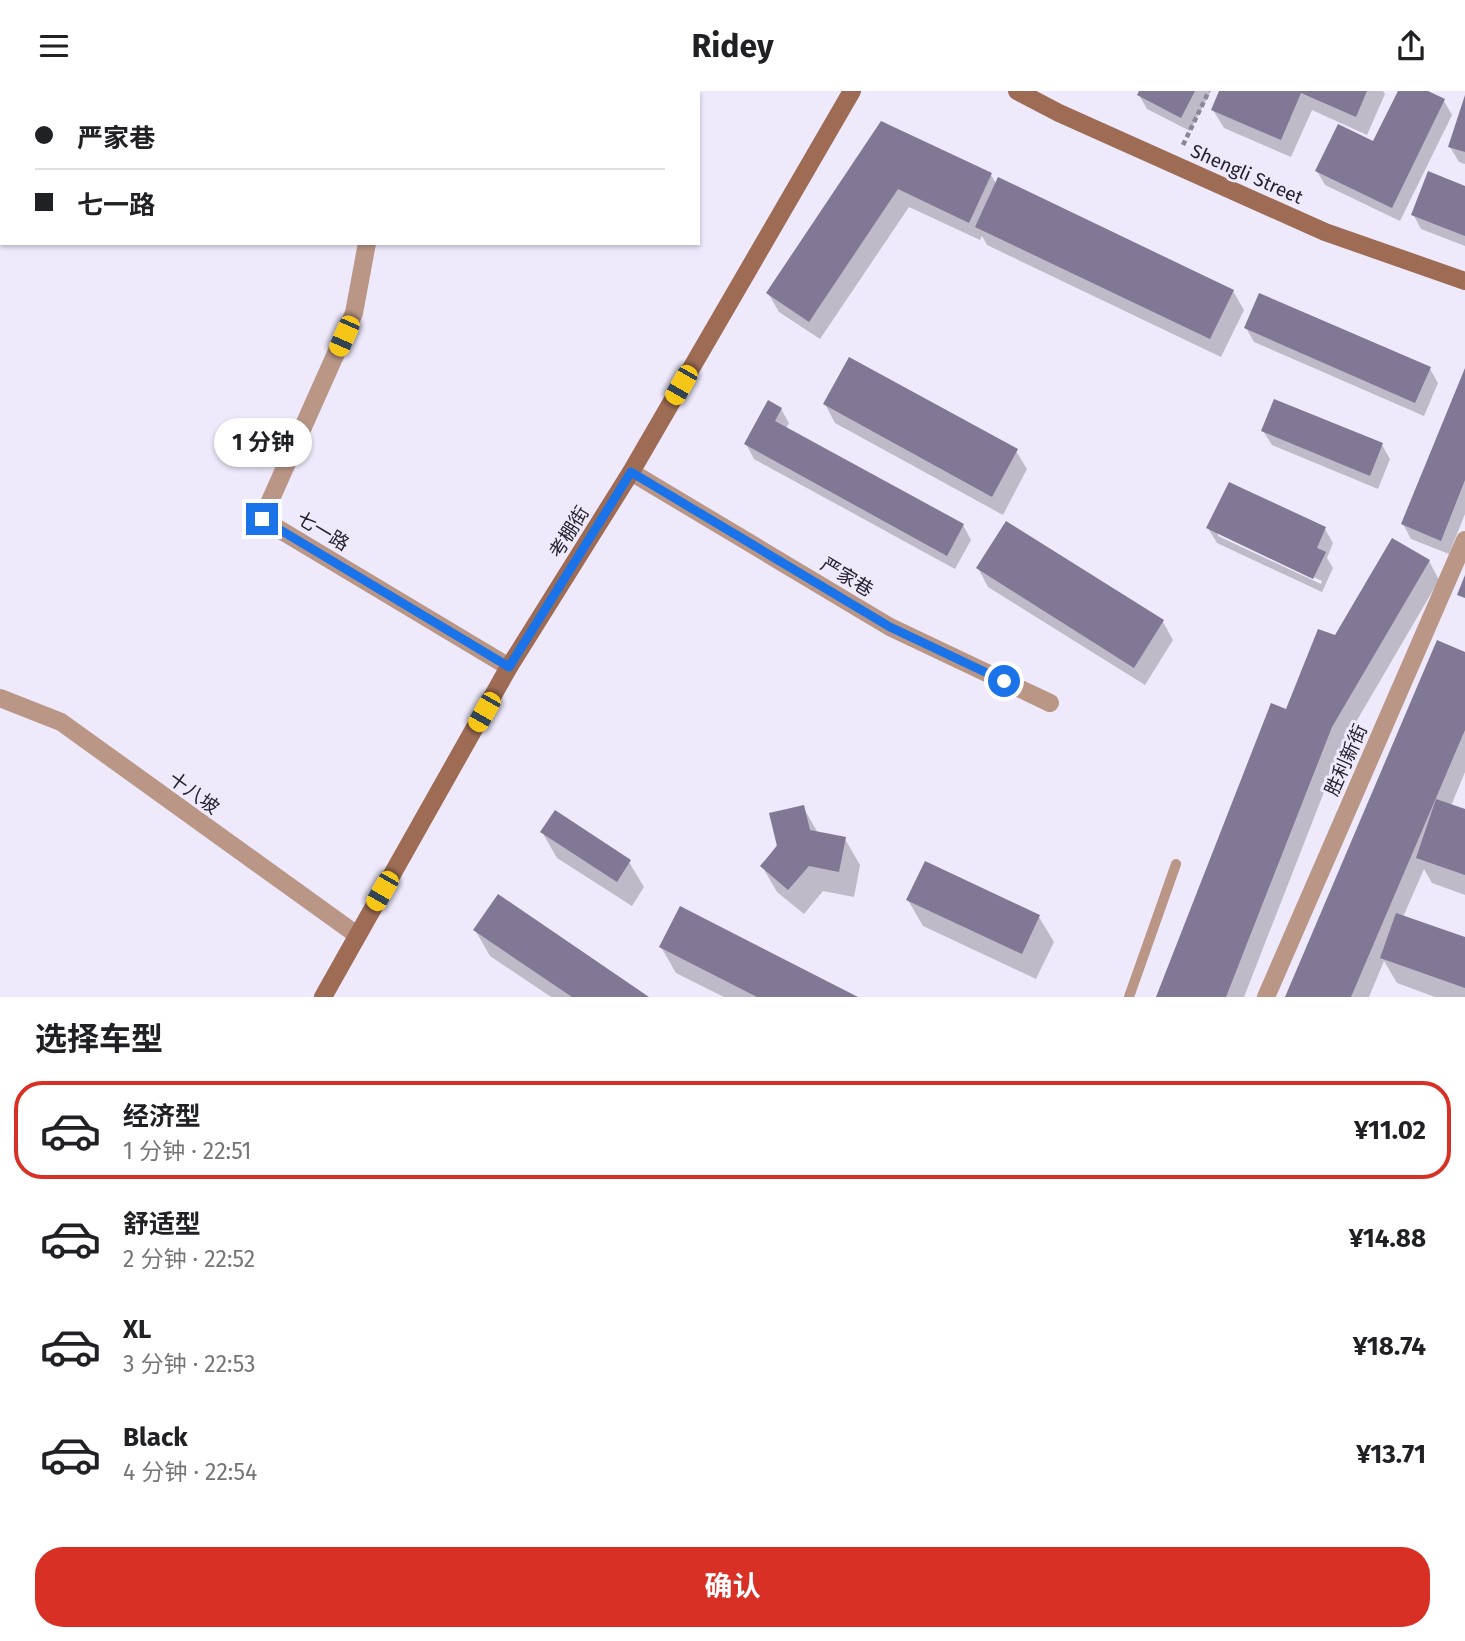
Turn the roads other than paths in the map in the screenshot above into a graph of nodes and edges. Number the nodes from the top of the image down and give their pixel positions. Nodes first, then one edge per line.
1 (852, 91) edge
2 (1017, 91) edge
3 (367, 245) edge
4 (1465, 281) edge
5 (631, 472) junction
6 (1465, 540) edge
7 (509, 667) junction
8 (0, 698) edge
9 (1050, 703) dead end
10 (1176, 863) dead end
11 (357, 935) junction
12 (323, 997) edge
13 (1129, 997) edge
14 (1266, 997) edge

1 - 5 street, 考棚街
2 - 4 street, Shengli Street
3 - 7 street, 七一路
5 - 7 street, 考棚街
5 - 9 street, 严家巷
6 - 14 street, 胜利新街
7 - 11 street, 考棚街
8 - 11 street, 十八坡
10 - 13 lane
11 - 12 street, 考棚街

